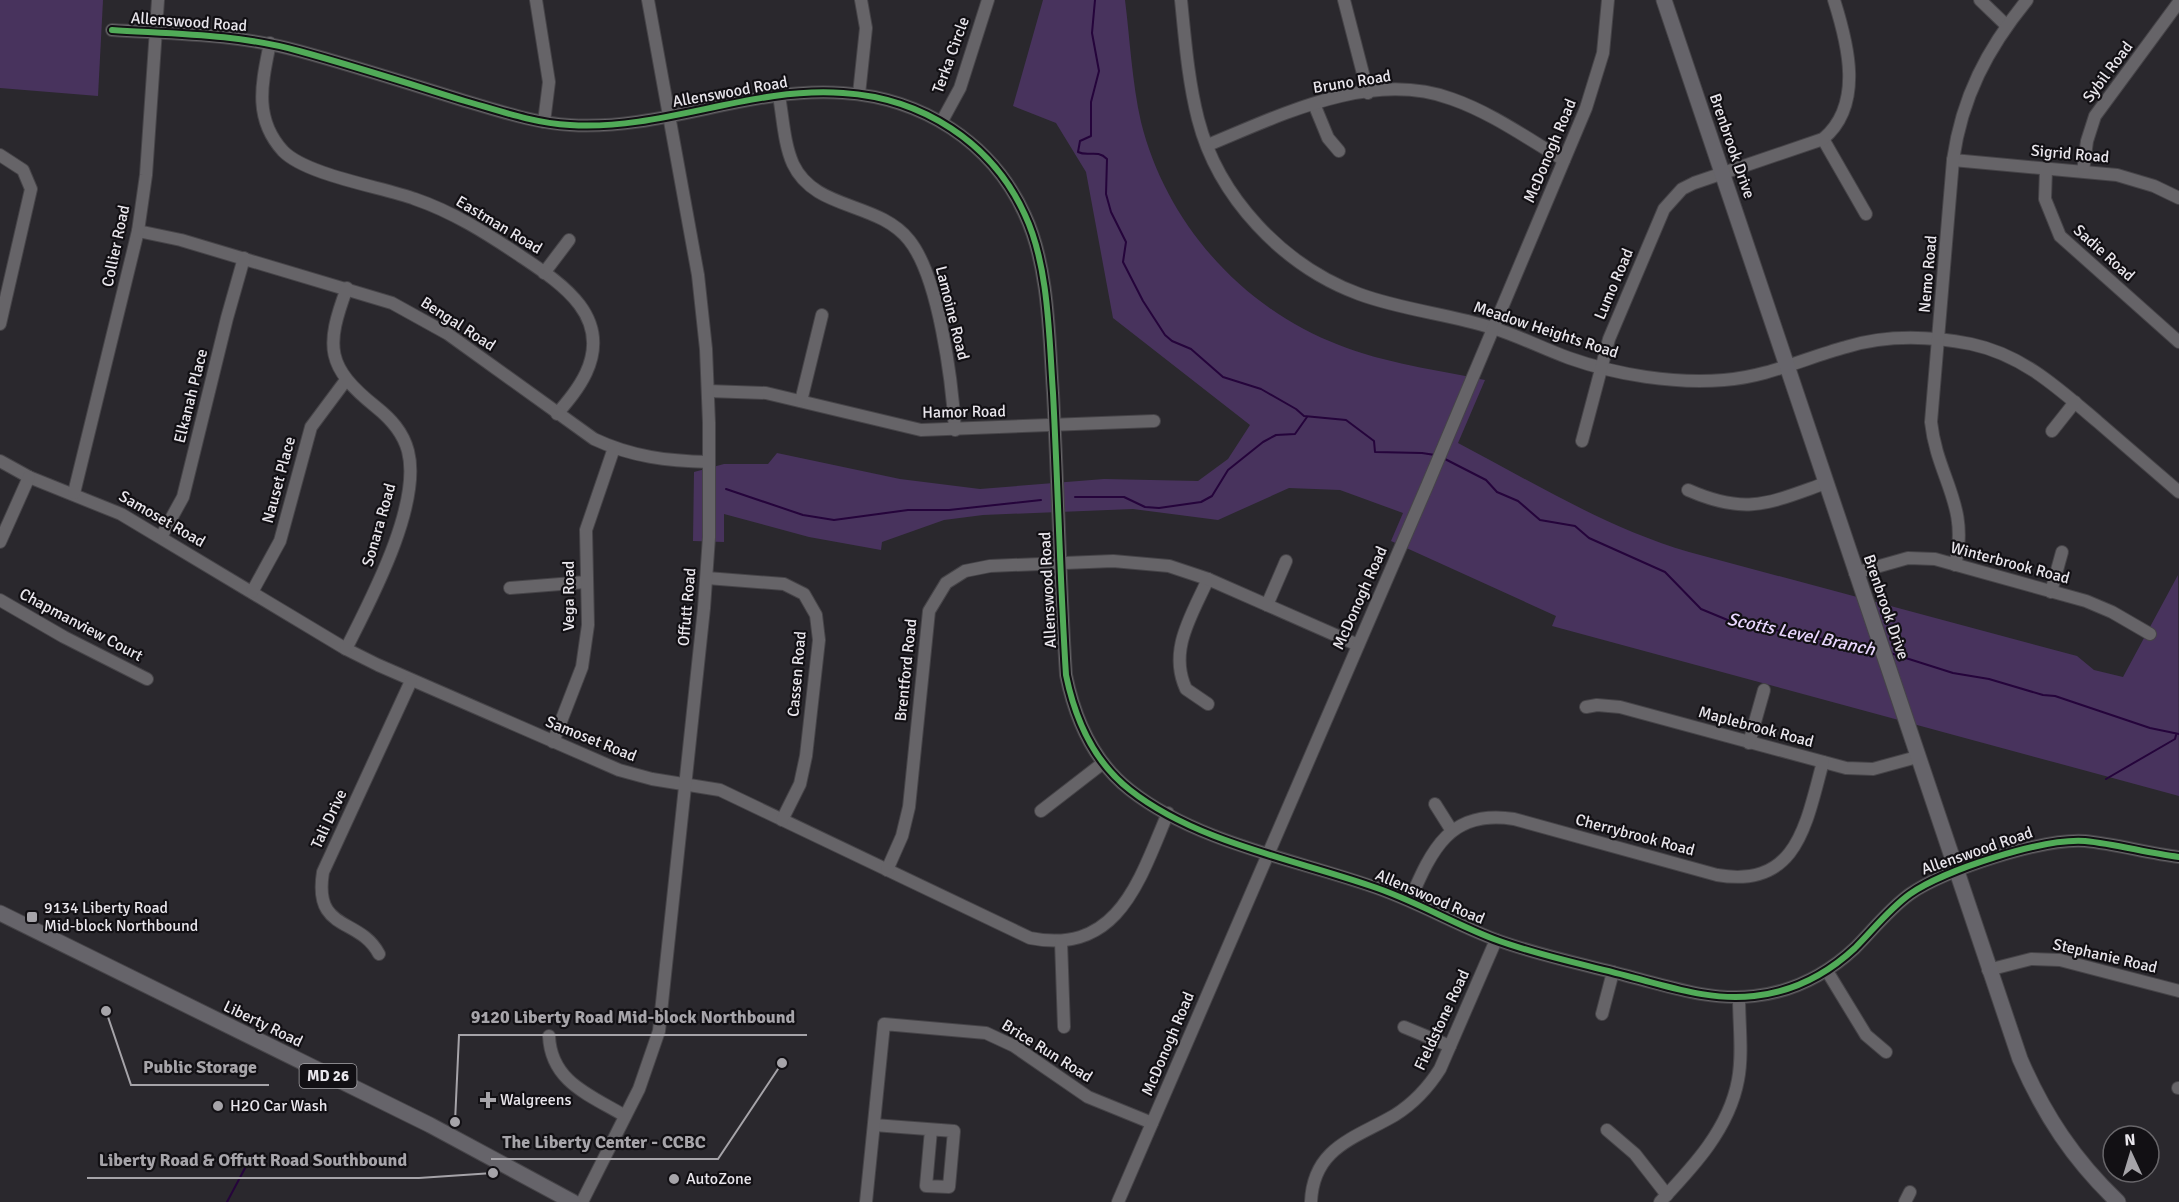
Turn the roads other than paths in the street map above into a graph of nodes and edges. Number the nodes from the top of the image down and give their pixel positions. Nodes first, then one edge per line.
1 (158, 0) edge
2 (536, 0) edge
3 (648, 0) edge
4 (861, 0) edge
5 (988, 0) edge
6 (1181, 0) edge
7 (1344, 0) edge
8 (1608, 0) edge
9 (1664, 0) edge
10 (1834, 0) edge
11 (1980, 0) edge
12 (2027, 0) edge
13 (2179, 2) edge
14 (2006, 26) junction
15 (112, 30) dead end
16 (156, 33) junction
17 (270, 44) junction
18 (1368, 93) junction
19 (860, 94) junction
20 (779, 96) junction
21 (1314, 104) junction
22 (670, 117) junction
23 (942, 121) junction
24 (544, 122) junction
25 (1823, 139) junction
26 (1208, 145) junction
27 (1339, 151) dead end
28 (0, 155) edge
29 (1564, 160) junction
30 (1953, 160) junction
31 (2046, 169) junction
32 (2083, 171) junction
33 (1723, 174) junction
34 (2179, 198) edge
35 (1866, 214) dead end
36 (138, 231) junction
37 (569, 240) dead end
38 (244, 258) junction
39 (544, 273) junction
40 (347, 288) junction
41 (822, 315) dead end
42 (0, 324) edge
43 (1494, 328) junction
44 (1939, 341) junction
45 (2179, 342) edge
46 (1787, 367) junction
47 (1601, 368) junction
48 (346, 380) junction
49 (708, 391) junction
50 (801, 401) junction
51 (2075, 402) junction
52 (557, 414) junction
53 (1154, 421) dead end
54 (1054, 426) junction
55 (955, 430) junction
56 (2052, 431) dead end
57 (1582, 441) dead end
58 (614, 448) junction
59 (0, 461) edge
60 (709, 462) junction
61 (29, 477) junction
62 (1826, 483) junction
63 (1688, 490) dead end
64 (2179, 492) edge
65 (74, 493) junction
66 (161, 537) junction
67 (0, 542) edge
68 (2062, 552) dead end
69 (1286, 561) dead end
70 (1061, 562) junction
71 (1955, 565) junction
72 (1855, 573) junction
73 (707, 578) junction
74 (1208, 579) junction
75 (586, 582) junction
76 (510, 588) dead end
77 (252, 592) junction
78 (2051, 592) junction
79 (0, 600) edge
80 (1267, 605) junction
81 (2150, 634) dead end
82 (1358, 645) junction
83 (346, 649) junction
84 (147, 679) dead end
85 (411, 681) junction
86 (1764, 690) dead end
87 (1208, 704) dead end
88 (1586, 707) dead end
89 (553, 742) junction
90 (1749, 743) junction
91 (1917, 757) junction
92 (1823, 762) junction
93 (1103, 763) junction
94 (686, 783) junction
95 (1435, 804) dead end
96 (1041, 811) dead end
97 (1168, 813) junction
98 (782, 820) junction
99 (1452, 831) junction
100 (1268, 856) junction
101 (2179, 857) edge
102 (887, 870) junction
103 (1956, 872) junction
104 (1410, 900) junction
105 (0, 913) edge
106 (1496, 940) junction
107 (1061, 941) junction
108 (379, 954) dead end
109 (1988, 970) junction
110 (1827, 971) junction
111 (1613, 972) junction
112 (2179, 991) edge
113 (1739, 998) junction
114 (1602, 1014) dead end
115 (1064, 1027) dead end
116 (1404, 1027) dead end
117 (549, 1036) dead end
118 (1450, 1046) junction
119 (1886, 1052) dead end
120 (625, 1116) junction
121 (1152, 1123) junction
122 (874, 1125) junction
123 (931, 1130) junction
124 (1607, 1130) dead end
125 (1664, 1198) edge
126 (573, 1202) edge
127 (582, 1202) edge
128 (866, 1202) edge
129 (1118, 1202) edge
130 (1311, 1202) edge
131 (2118, 1202) edge

1 - 16 street, Collier Road
2 - 24 street
3 - 22 street, Offutt Road
4 - 19 street
5 - 23 street, Terka Circle
6 - 26 street, Meadow Heights Road
7 - 18 street
8 - 29 street, McDonogh Road
9 - 33 main road, Brenbrook Drive
10 - 25 street
11 - 14 street
12 - 14 street, Nemo Road
13 - 32 street, Sybil Road
14 - 30 street, Nemo Road
15 - 16 street, Allenswood Road
16 - 17 street, Allenswood Road
16 - 36 street, Collier Road
17 - 24 street, Allenswood Road
17 - 39 street, Eastman Road
18 - 21 street, Bruno Road
18 - 29 street, Bruno Road
19 - 20 street, Allenswood Road
19 - 23 street, Allenswood Road
20 - 22 street, Allenswood Road
20 - 55 street, Lamoine Road
21 - 26 street, Bruno Road
21 - 27 street
22 - 24 street, Allenswood Road
22 - 49 street, Offutt Road
23 - 54 street, Allenswood Road
25 - 33 street, Lumo Road
25 - 35 street
26 - 43 street, Meadow Heights Road
28 - 42 street
29 - 43 street, McDonogh Road
30 - 31 street, Sigrid Road
30 - 44 street, Nemo Road
31 - 32 street, Sigrid Road
31 - 45 street, Sadie Road
32 - 34 street, Sigrid Road
33 - 46 main road, Brenbrook Drive
33 - 47 street, Lumo Road
36 - 38 street, Bengal Road
36 - 65 street, Collier Road
37 - 39 street
38 - 40 street, Bengal Road
38 - 66 street, Elkanah Place
39 - 52 street, Eastman Road
40 - 48 street, Sonara Road
40 - 52 street, Bengal Road
41 - 50 street
43 - 47 street, Meadow Heights Road
43 - 82 street, McDonogh Road
44 - 46 street, Meadow Heights Road
44 - 51 street, Meadow Heights Road
44 - 71 street, Nemo Road
46 - 47 street, Meadow Heights Road
46 - 62 main road, Brenbrook Drive
47 - 57 street, Lumo Road
48 - 77 street, Nauset Place
48 - 83 street, Sonara Road
49 - 50 street, Hamor Road
49 - 60 street, Offutt Road
50 - 55 street, Hamor Road
51 - 56 street
51 - 64 street, Meadow Heights Road
52 - 58 street, Bengal Road
53 - 54 street, Hamor Road
54 - 55 street, Hamor Road
54 - 70 street, Allenswood Road
58 - 60 street, Bengal Road
58 - 75 street, Vega Road
59 - 61 street, Samoset Road
60 - 73 street, Offutt Road
61 - 65 street, Samoset Road
61 - 67 street
62 - 63 street
62 - 72 main road, Brenbrook Drive
65 - 66 street, Samoset Road
66 - 77 street, Samoset Road
68 - 78 street
69 - 80 street
70 - 74 street, Brentford Road
70 - 93 street, Allenswood Road
70 - 102 street, Brentford Road
71 - 72 street, Winterbrook Road
71 - 78 street, Winterbrook Road
72 - 91 main road, Brenbrook Drive
73 - 94 street, Offutt Road
73 - 98 street, Cassen Road
74 - 80 street, Brentford Road
74 - 87 street
75 - 76 street
75 - 89 street, Vega Road
77 - 83 street, Samoset Road
78 - 81 street, Winterbrook Road
79 - 84 street, Chapmanview Court
80 - 82 street, Brentford Road
82 - 100 street, McDonogh Road
83 - 85 street, Samoset Road
85 - 89 street, Samoset Road
85 - 108 street, Tali Drive
86 - 90 street
88 - 90 street, Maplebrook Road
89 - 94 street, Samoset Road
90 - 92 street, Maplebrook Road
91 - 92 street, Maplebrook Road
91 - 103 main road, Brenbrook Drive
92 - 99 street, Cherrybrook Road
93 - 96 street
93 - 97 street, Allenswood Road
94 - 98 street, Samoset Road
94 - 120 street, Offutt Road
95 - 99 street
97 - 100 street, Allenswood Road
97 - 107 street, Samoset Road
98 - 102 street, Samoset Road
99 - 104 street, Cherrybrook Road
100 - 104 street, Allenswood Road
100 - 121 street, McDonogh Road
101 - 103 street, Allenswood Road
102 - 107 street, Samoset Road
103 - 109 main road, Brenbrook Drive
103 - 110 street, Allenswood Road
104 - 106 street, Allenswood Road
105 - 126 main road, Liberty Road / MD 26
106 - 111 street, Allenswood Road
106 - 118 street, Fieldstone Road
107 - 115 street
109 - 112 street, Stephanie Road
109 - 131 main road, Brenbrook Drive
110 - 113 street, Allenswood Road
110 - 119 street
111 - 113 street, Allenswood Road
111 - 114 street
113 - 125 street
116 - 118 street
117 - 120 street
118 - 130 street, Fieldstone Road
120 - 127 street, Offutt Road
121 - 122 street, Brice Run Road
121 - 129 street, McDonogh Road
122 - 123 street
122 - 128 street, Brice Run Road
123 - 123 street
124 - 125 street

